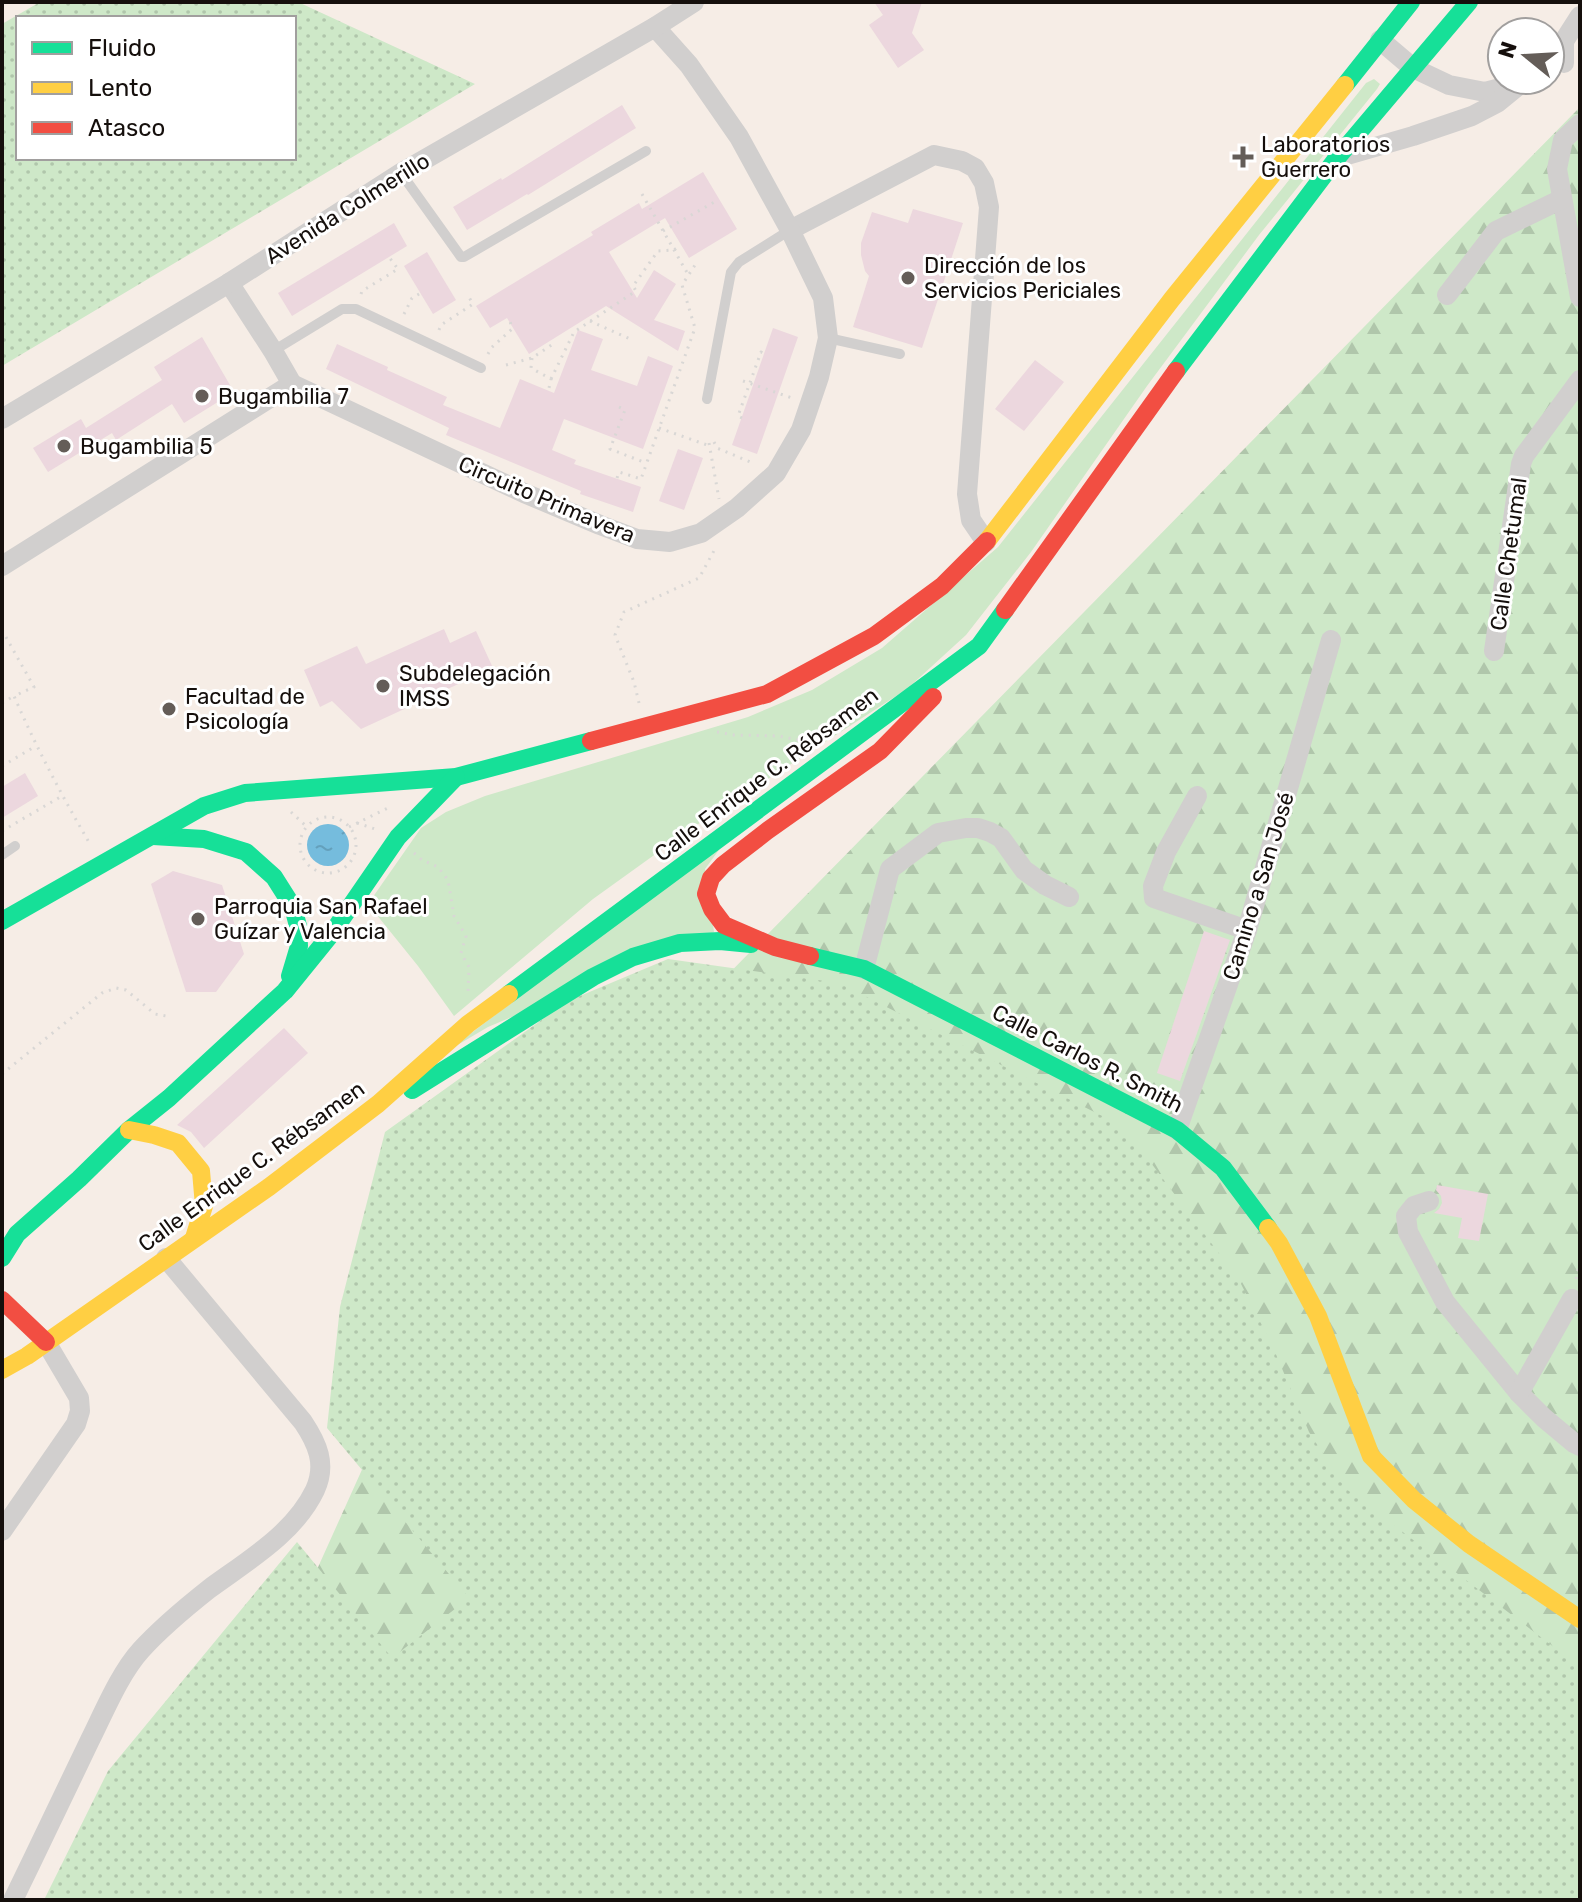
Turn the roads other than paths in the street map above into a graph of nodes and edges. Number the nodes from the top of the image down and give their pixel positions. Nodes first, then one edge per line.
1 (694, 2) edge
2 (1411, 2) edge
3 (1469, 2) edge
4 (1580, 16) edge
5 (655, 27) junction
6 (1566, 38) edge
7 (1380, 40) junction
8 (1413, 68) junction
9 (1486, 92) edge
10 (1506, 96) edge
11 (1580, 124) edge
12 (646, 151) dead end
13 (1337, 158) junction
14 (401, 173) junction
15 (1562, 199) junction
16 (790, 230) junction
17 (229, 283) junction
18 (1447, 295) dead end
19 (1580, 297) edge
20 (828, 338) junction
21 (273, 351) junction
22 (900, 354) dead end
23 (481, 368) road end
24 (1580, 380) edge
25 (292, 384) junction
26 (707, 399) dead end
27 (2, 419) edge
28 (986, 542) junction
29 (2, 566) edge
30 (1331, 640) dead end
31 (979, 646) junction
32 (1494, 651) dead end
33 (456, 777) junction
34 (1197, 796) dead end
35 (153, 836) junction
36 (15, 846) dead end
37 (2, 855) edge
38 (1069, 897) dead end
39 (2, 921) edge
40 (1247, 930) junction
41 (775, 947) junction
42 (864, 969) junction
43 (285, 991) junction
44 (378, 1104) junction
45 (129, 1130) junction
46 (1177, 1130) junction
47 (1429, 1201) dead end
48 (194, 1238) junction
49 (2, 1258) edge
50 (166, 1258) junction
51 (1572, 1299) dead end
52 (2, 1300) edge
53 (46, 1342) junction
54 (2, 1370) edge
55 (1519, 1393) junction
56 (1580, 1446) edge
57 (2, 1531) edge
58 (1580, 1619) edge
59 (13, 1900) edge

1 - 5 street, Avenida Colmerillo
2 - 7 main road
3 - 8 main road, Calle Enrique C. Rébsamen
4 - 6 street
5 - 14 street, Avenida Colmerillo
5 - 16 street, Circuito Primavera
7 - 8 street
7 - 28 main road
8 - 9 street
8 - 13 main road, Calle Enrique C. Rébsamen
10 - 13 street
11 - 15 street
12 - 14 lane
13 - 31 main road, Calle Enrique C. Rébsamen
14 - 17 street, Avenida Colmerillo
15 - 18 street
15 - 19 street
16 - 20 street, Circuito Primavera
16 - 26 lane
16 - 28 street
17 - 21 street
17 - 27 street, Avenida Colmerillo
20 - 22 lane
20 - 25 street, Circuito Primavera
21 - 23 lane
21 - 25 street
24 - 32 street, Calle Chetumal
25 - 29 street
28 - 33 main road
30 - 40 street, Camino a San José
31 - 41 main road, Calle Carlos R. Smith
31 - 44 main road, Calle Enrique C. Rébsamen
33 - 35 main road
33 - 43 main road
34 - 40 street
35 - 39 main road
35 - 43 main road
36 - 37 lane
38 - 42 street
40 - 46 street, Camino a San José
41 - 42 main road, Calle Carlos R. Smith
41 - 44 main road, Calle Carlos R. Smith
42 - 46 main road, Calle Carlos R. Smith
43 - 45 main road
44 - 48 main road, Calle Enrique C. Rébsamen
45 - 48 main road
45 - 49 main road
46 - 58 main road, Calle Carlos R. Smith
47 - 55 street
48 - 50 main road, Calle Enrique C. Rébsamen
50 - 53 main road, Calle Enrique C. Rébsamen
50 - 59 street
51 - 55 street
52 - 53 main road
53 - 54 main road, Calle Enrique C. Rébsamen
53 - 57 street
55 - 56 street

